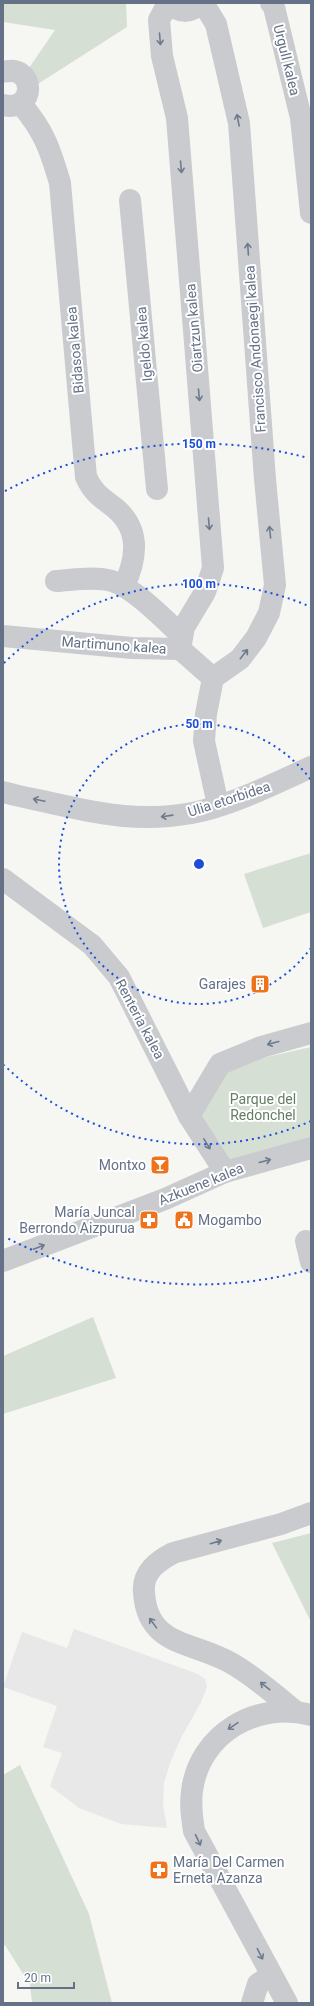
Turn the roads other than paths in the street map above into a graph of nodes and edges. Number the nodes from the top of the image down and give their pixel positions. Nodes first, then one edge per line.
1 (169, 3) edge
2 (200, 3) edge
3 (203, 3) edge
4 (271, 3) edge
5 (3, 72) edge
6 (12, 105) edge
7 (130, 200) dead end
8 (311, 213) edge
9 (157, 489) dead end
10 (56, 581) dead end
11 (124, 586) junction
12 (3, 636) edge
13 (181, 643) junction
14 (213, 678) junction
15 (311, 767) edge
16 (3, 792) edge
17 (218, 805) junction
18 (3, 879) edge
19 (311, 1033) edge
20 (189, 1116) junction
21 (311, 1148) edge
22 (224, 1172) junction
23 (306, 1241) dead end
24 (3, 1261) edge
25 (311, 1262) edge
26 (311, 1513) edge
27 (303, 1713) edge
28 (271, 1975) junction
29 (252, 2003) edge
30 (287, 2003) edge

1 - 2 street
1 -> 13 street, Oiartzun kalea
14 -> 3 street, Francisco Andonaegi kalea
4 - 8 street, Urgull kalea
5 - 6 street
6 - 11 street, Bidasoa kalea
7 - 9 street, Igeldo kalea
10 - 11 street
11 - 13 street
12 - 13 street, Martimuno kalea
13 - 14 street, Martimuno kalea
14 - 17 street
15 - 17 street, Ulia etorbidea
17 -> 16 street, Ulia etorbidea
18 - 20 street, Renteria kalea
19 -> 20 street
20 -> 22 street, Renteria kalea
22 -> 21 street, Azkuene kalea
24 -> 22 street, Azkuene kalea
23 - 25 street
27 -> 26 street
27 -> 28 street
28 - 29 street
28 - 30 street

